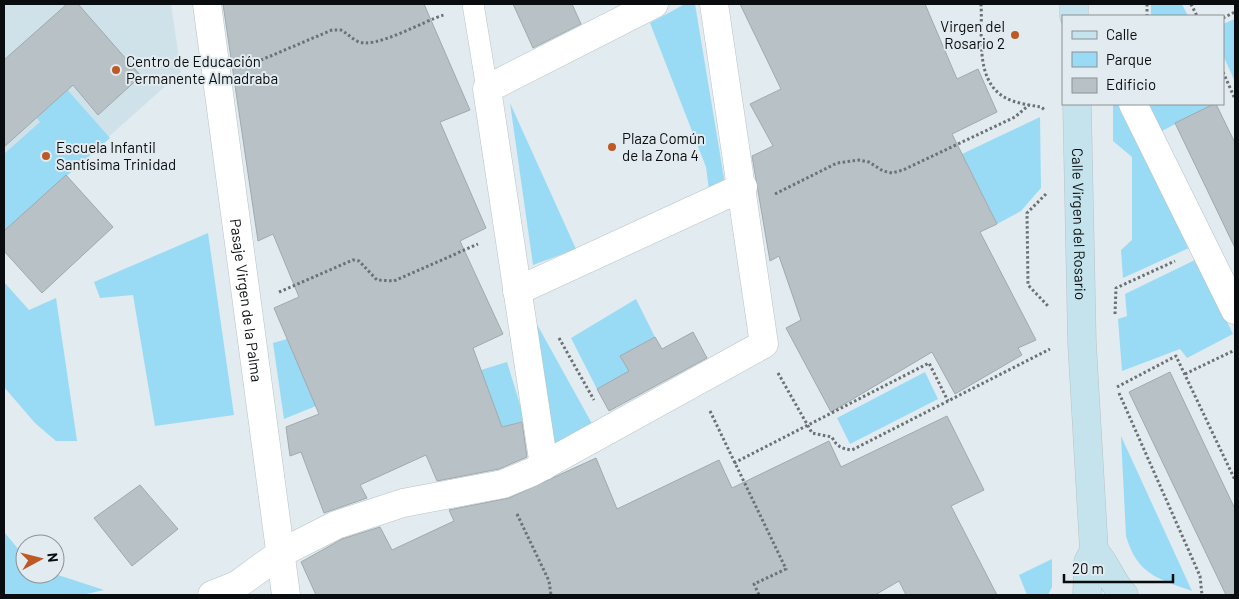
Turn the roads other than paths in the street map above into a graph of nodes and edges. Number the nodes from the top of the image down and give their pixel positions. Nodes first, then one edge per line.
1 (206, 4) edge
2 (654, 4) edge
3 (714, 4) edge
4 (474, 6) edge
5 (487, 89) junction
6 (1077, 105) edge
7 (1134, 105) edge
8 (744, 198) junction
9 (517, 291) junction
10 (1235, 310) edge
11 (544, 466) junction
12 (1094, 551) junction
13 (281, 553) junction
14 (212, 595) edge
15 (286, 595) edge
16 (1087, 595) edge
17 (1124, 595) edge

1 - 13 street, Pasaje Virgen de la Palma
2 - 5 street
3 - 8 street
4 - 5 lane
5 - 9 street
6 - 12 street, Calle Virgen del Rosario
7 - 10 street
8 - 9 street
8 - 11 street
9 - 11 street
11 - 13 street
12 - 16 street, Calle Virgen del Rosario
12 - 17 street
13 - 14 street
13 - 15 street, Pasaje Virgen de la Palma

